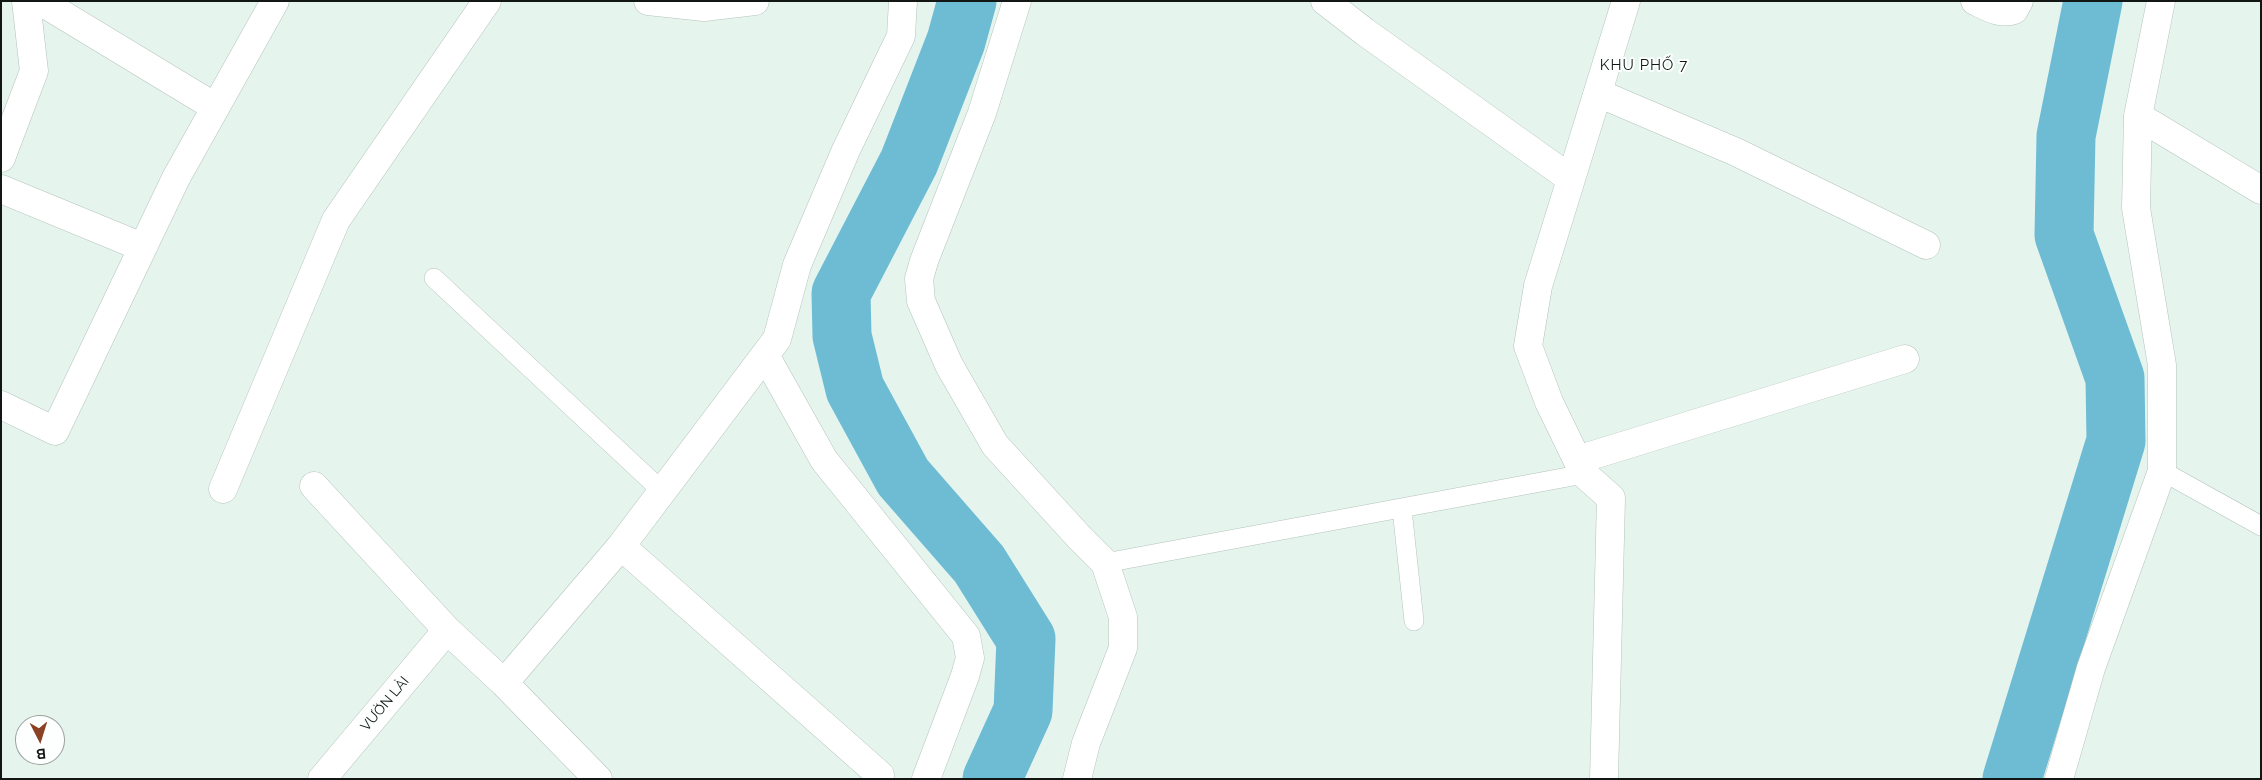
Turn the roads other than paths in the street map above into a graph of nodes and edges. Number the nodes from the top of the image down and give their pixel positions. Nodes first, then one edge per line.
1 (26, 1) edge
2 (40, 1) edge
3 (275, 1) edge
4 (487, 1) edge
5 (648, 1) edge
6 (755, 1) edge
7 (903, 1) edge
8 (1017, 1) edge
9 (1325, 1) edge
10 (1626, 1) edge
11 (1975, 1) edge
12 (2020, 1) edge
13 (2161, 1) edge
14 (1598, 93) junction
15 (215, 107) junction
16 (2138, 116) junction
17 (1, 158) edge
18 (1572, 179) junction
19 (1, 189) edge
20 (2261, 190) edge
21 (1926, 245) dead end
22 (142, 247) junction
23 (434, 278) dead end
24 (765, 355) junction
25 (1905, 359) dead end
26 (1, 405) edge
27 (1580, 467) junction
28 (2162, 471) junction
29 (314, 486) dead end
30 (223, 489) dead end
31 (664, 492) junction
32 (1402, 509) junction
33 (2261, 526) edge
34 (621, 546) junction
35 (1105, 563) junction
36 (1414, 621) dead end
37 (447, 630) junction
38 (504, 683) junction
39 (880, 775) dead end
40 (322, 779) edge
41 (598, 779) edge
42 (926, 779) edge
43 (1076, 779) edge
44 (1604, 779) edge
45 (2059, 779) edge

1 - 17 street
2 - 15 street
3 - 15 street
4 - 30 street
5 - 6 street
7 - 24 street
8 - 35 street
9 - 18 street
10 - 14 street
11 - 12 street
13 - 16 street
14 - 18 street
14 - 21 street
15 - 22 street
16 - 20 street
16 - 28 street
18 - 27 street
19 - 22 street
22 - 26 street
23 - 31 lane
24 - 31 street
24 - 42 street
25 - 27 street
27 - 32 lane
27 - 44 street
28 - 33 lane
28 - 45 street
29 - 37 street
31 - 34 street
32 - 35 lane
32 - 36 lane
34 - 38 street
34 - 39 street
35 - 43 street
37 - 38 street
37 - 40 street, VƯỜN LÀI
38 - 41 street

